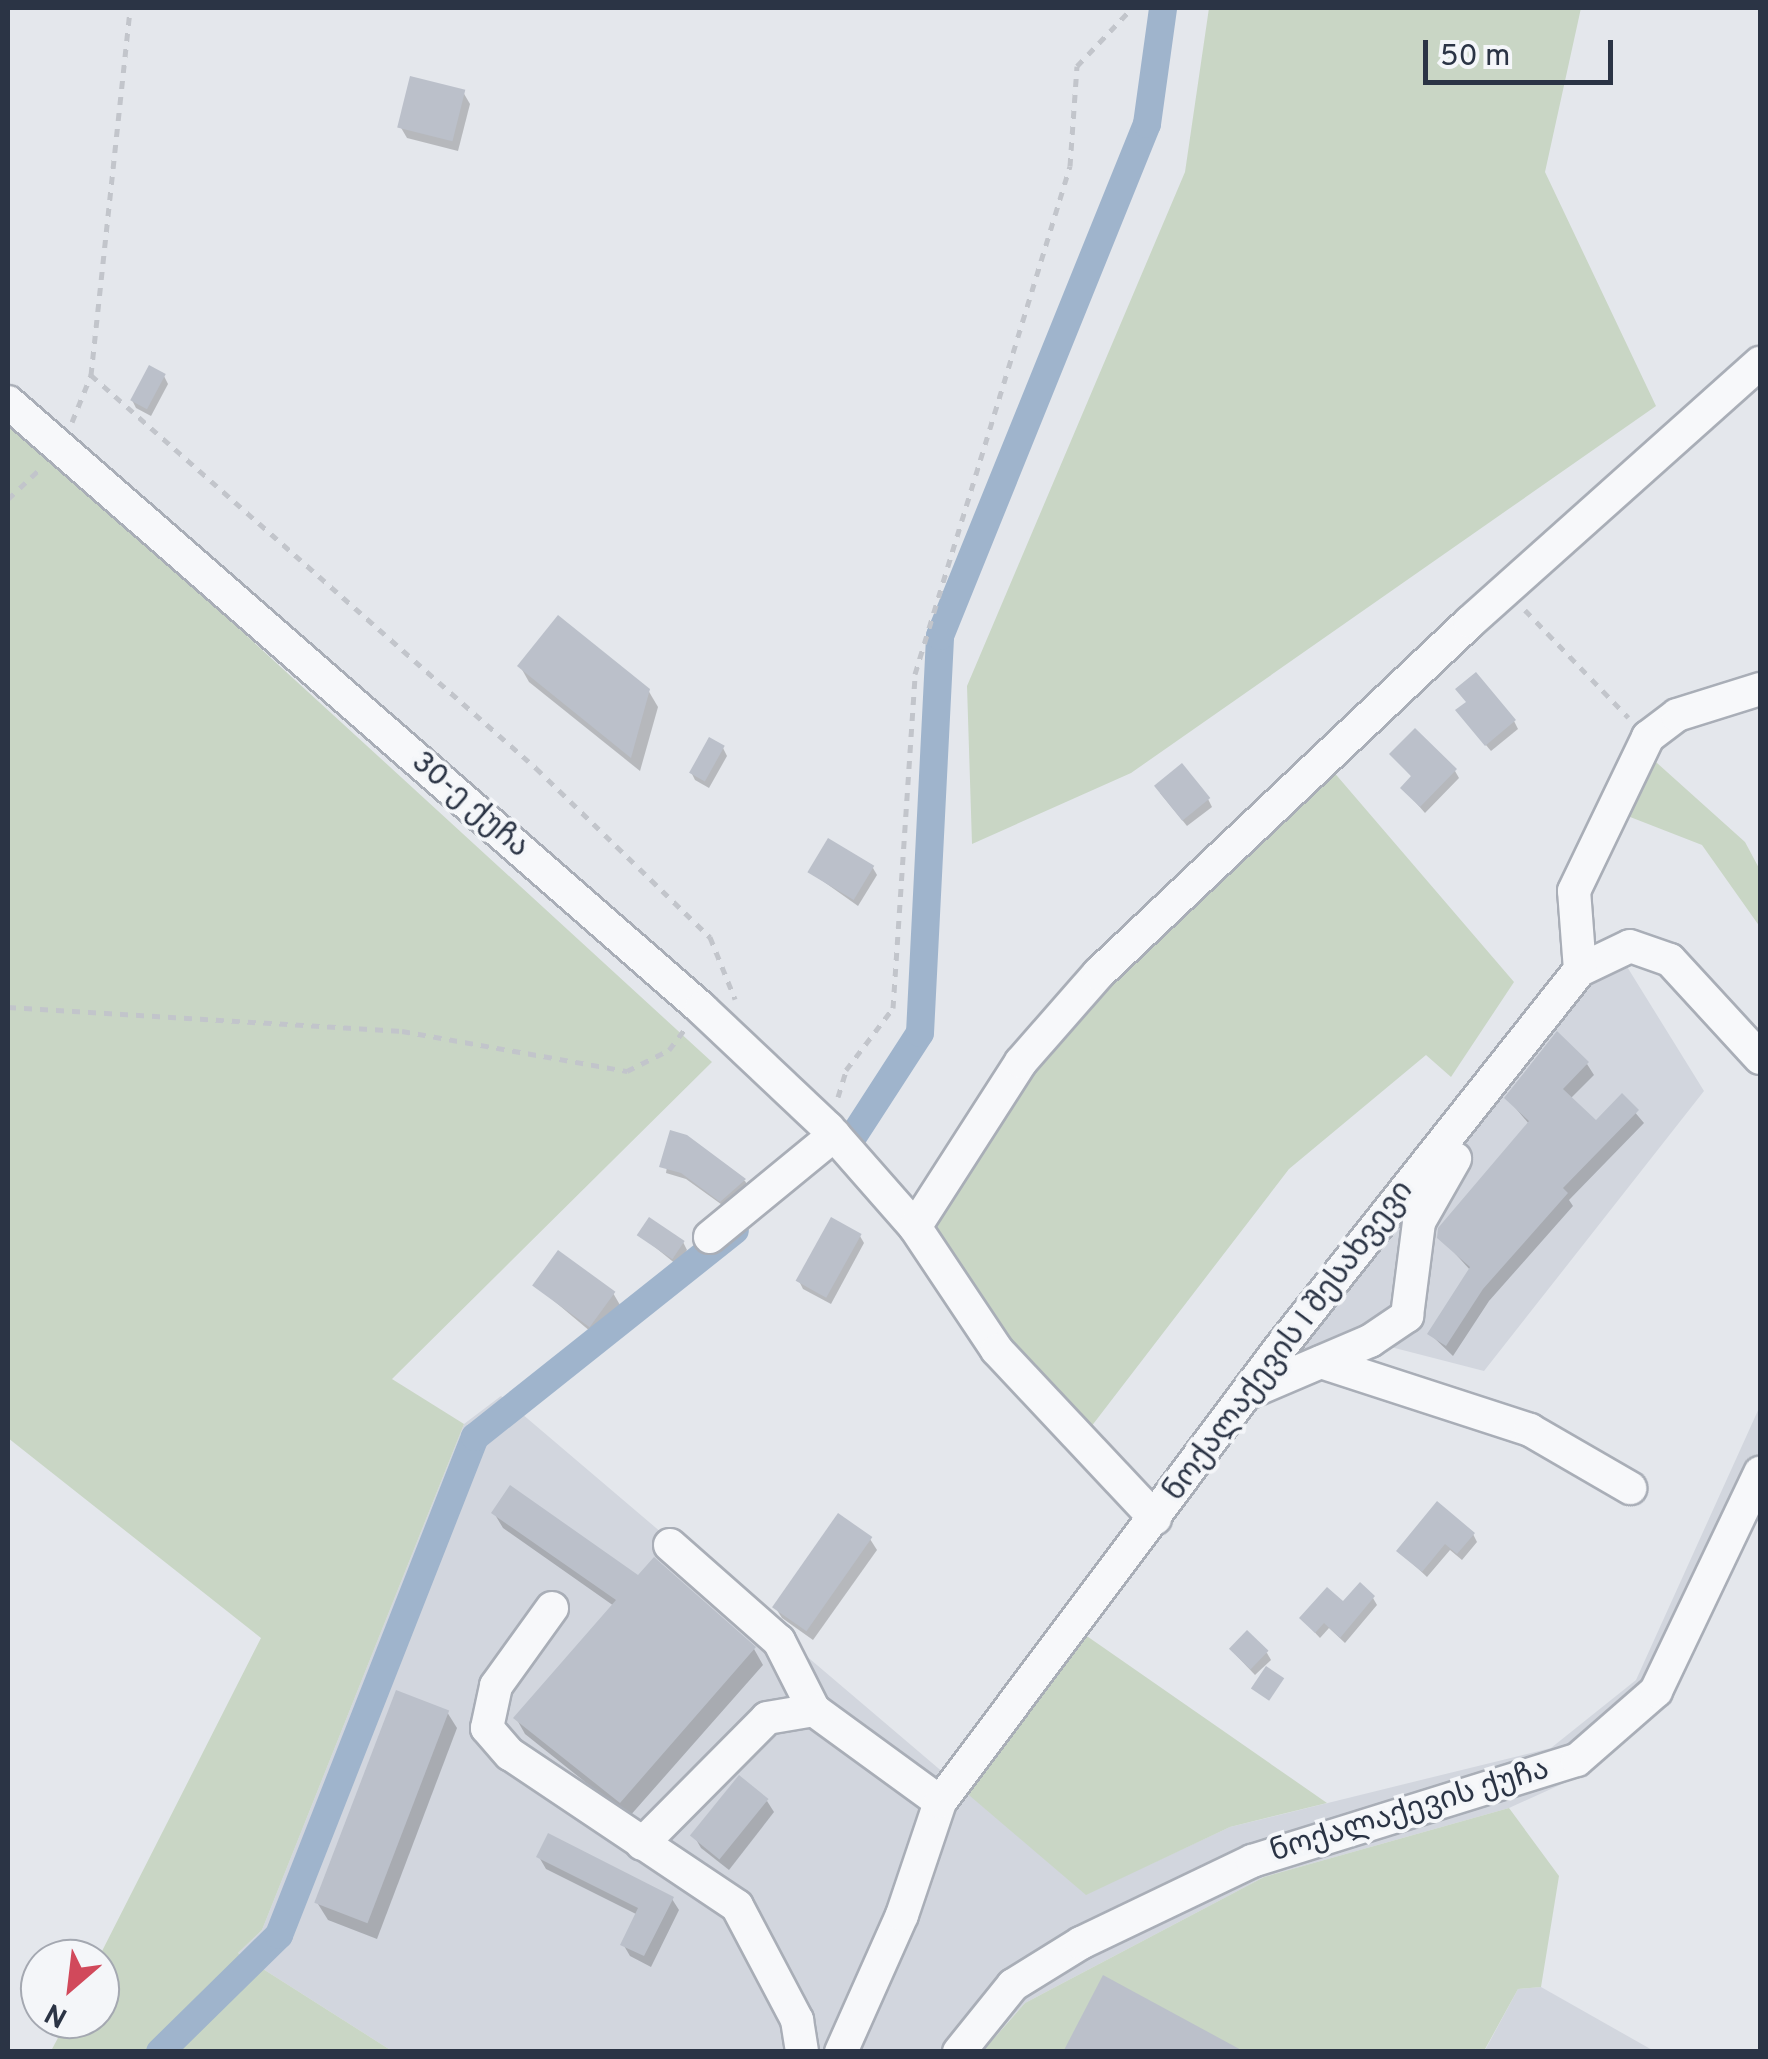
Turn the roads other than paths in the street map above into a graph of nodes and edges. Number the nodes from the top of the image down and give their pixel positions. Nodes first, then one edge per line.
1 (1760, 363) edge
2 (8, 402) edge
3 (1760, 689) edge
4 (1580, 970) junction
5 (1760, 1058) edge
6 (1484, 1121) dead end
7 (831, 1132) junction
8 (915, 1227) junction
9 (710, 1237) dead end
10 (1320, 1362) junction
11 (1248, 1393) junction
12 (1760, 1473) edge
13 (1630, 1488) dead end
14 (1155, 1518) junction
15 (670, 1546) dead end
16 (552, 1608) dead end
17 (814, 1710) junction
18 (940, 1802) junction
19 (642, 1844) junction
20 (802, 2052) edge
21 (842, 2052) edge
22 (959, 2052) edge

1 - 8 street
2 - 7 street, 30-ე ქუჩა
3 - 4 street
4 - 5 street
4 - 11 street, ნოქალაქევის I შესახვევი
6 - 10 street
7 - 8 street, 30-ე ქუჩა
7 - 9 street
8 - 14 street, 30-ე ქუჩა
10 - 11 street
10 - 13 street
11 - 14 street, ნოქალაქევის I შესახვევი
12 - 22 street, ნოქალაქევის ქუჩა
14 - 18 street, ნოქალაქევის I შესახვევი
15 - 17 street
16 - 19 street
17 - 18 street
17 - 19 street
18 - 21 street, ნოქალაქევის I შესახვევი
19 - 20 street

